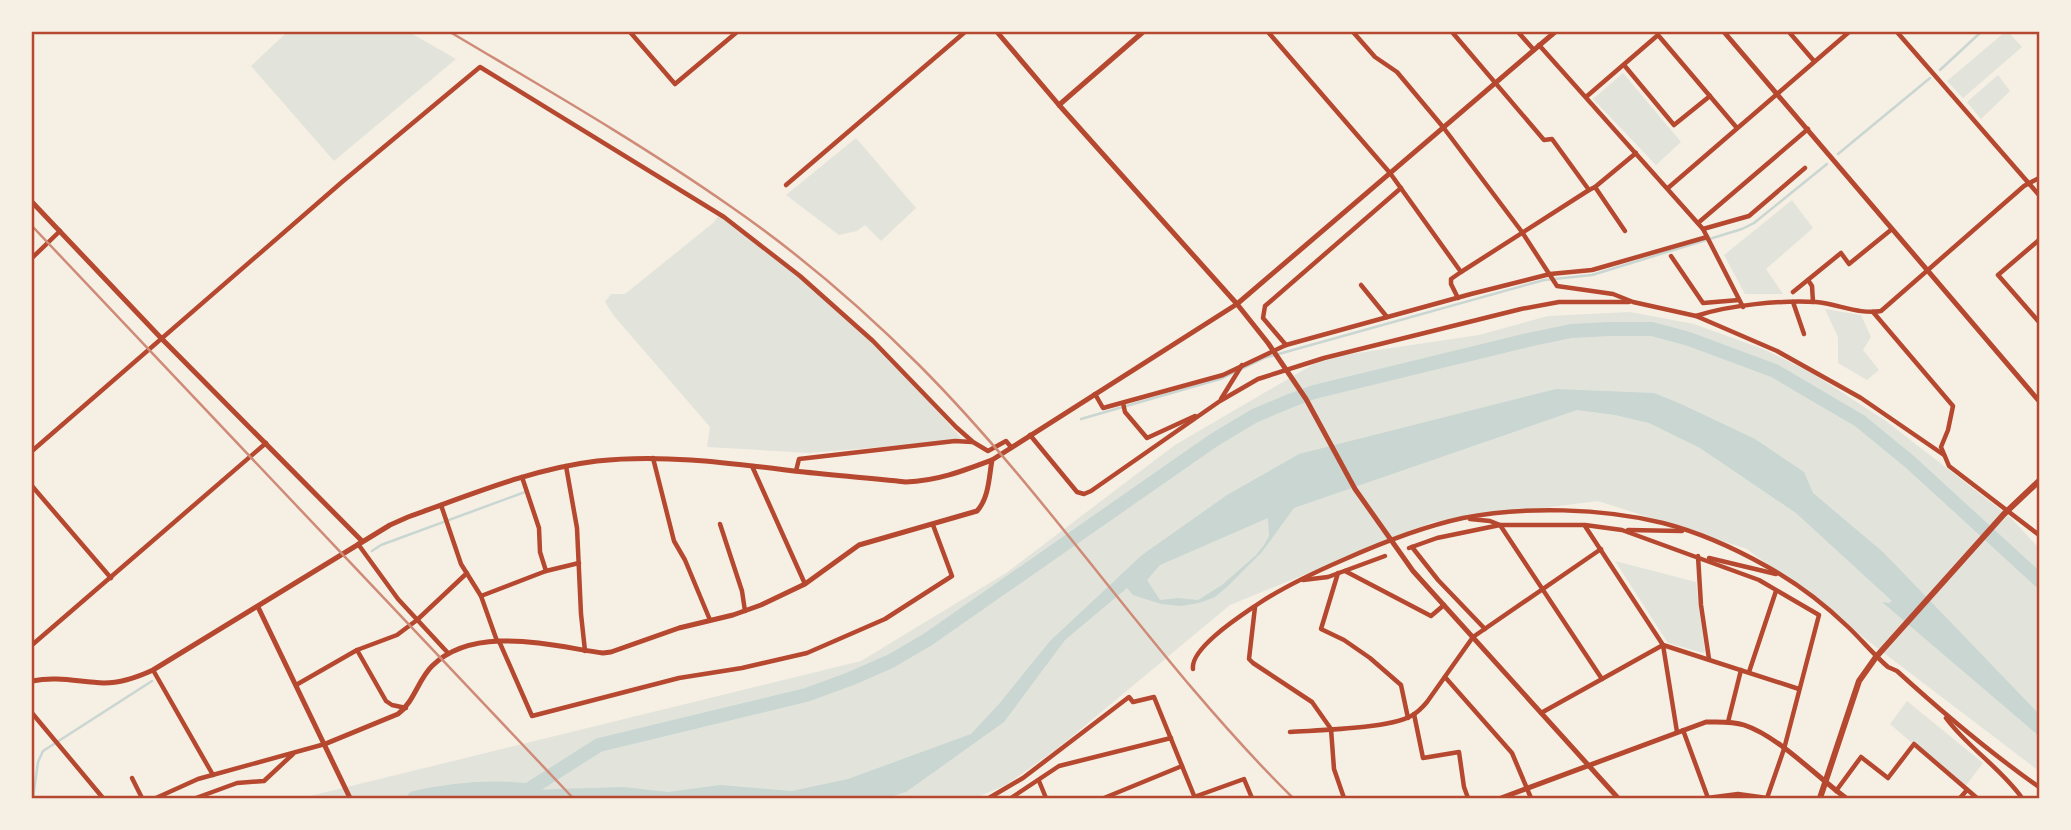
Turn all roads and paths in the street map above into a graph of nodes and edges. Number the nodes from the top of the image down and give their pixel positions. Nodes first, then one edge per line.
1 (630, 32) edge
2 (737, 32) edge
3 (965, 32) edge
4 (997, 32) edge
5 (1143, 32) edge
6 (1268, 32) edge
7 (1353, 32) edge
8 (1452, 32) edge
9 (1518, 32) edge
10 (1555, 32) edge
11 (1724, 32) edge
12 (1789, 32) edge
13 (1897, 32) edge
14 (1660, 33) edge
15 (1845, 33) edge
16 (1536, 47) junction
17 (1814, 61) junction
18 (1624, 65) junction
19 (1495, 82) junction
20 (1777, 93) junction
21 (1710, 96) junction
22 (1586, 97) junction
23 (1059, 105) junction
24 (1443, 127) junction
25 (1737, 128) junction
26 (1808, 129) junction
27 (1636, 153) junction
28 (1805, 168) dead end
29 (1390, 173) junction
30 (2039, 178) edge
31 (2030, 182) junction
32 (786, 185) dead end
33 (1595, 187) junction
34 (1401, 188) junction
35 (1668, 188) junction
36 (1589, 190) junction
37 (2039, 195) edge
38 (32, 202) edge
39 (1698, 223) junction
40 (1703, 229) junction
41 (1892, 229) junction
42 (60, 231) junction
43 (1625, 231) dead end
44 (1522, 232) junction
45 (1707, 237) junction
46 (2039, 240) edge
47 (1671, 256) dead end
48 (32, 258) edge
49 (1927, 271) junction
50 (1461, 272) junction
51 (1550, 274) junction
52 (1808, 280) junction
53 (1361, 285) dead end
54 (1793, 292) dead end
55 (1458, 298) junction
56 (1739, 300) junction
57 (1633, 302) junction
58 (1793, 302) junction
59 (1813, 302) junction
60 (1237, 304) junction
61 (1743, 307) junction
62 (1873, 312) junction
63 (1696, 316) junction
64 (1387, 317) junction
65 (2039, 323) edge
66 (1804, 334) dead end
67 (161, 338) junction
68 (1286, 345) junction
69 (1243, 364) junction
70 (1095, 394) junction
71 (1220, 401) junction
72 (2039, 401) edge
73 (1123, 403) junction
74 (1205, 412) junction
75 (1030, 435) junction
76 (973, 442) junction
77 (266, 443) junction
78 (1011, 447) junction
79 (32, 451) edge
80 (1944, 454) junction
81 (653, 458) junction
82 (992, 460) junction
83 (752, 465) junction
84 (566, 466) junction
85 (796, 471) junction
86 (522, 477) junction
87 (2039, 481) edge
88 (32, 486) edge
89 (441, 505) junction
90 (2006, 511) junction
91 (1462, 518) junction
92 (720, 524) dead end
93 (933, 525) junction
94 (1500, 525) junction
95 (1585, 525) junction
96 (1622, 530) junction
97 (1690, 532) junction
98 (2039, 535) edge
99 (1390, 540) junction
100 (360, 543) junction
101 (1601, 549) junction
102 (1385, 556) dead end
103 (1698, 556) junction
104 (579, 563) junction
105 (1345, 571) junction
106 (546, 572) junction
107 (467, 573) junction
108 (1338, 573) junction
109 (1782, 576) junction
110 (111, 578) junction
111 (1298, 580) junction
112 (805, 584) junction
113 (1543, 589) junction
114 (1776, 591) junction
115 (481, 596) junction
116 (1444, 605) junction
117 (1255, 606) junction
118 (258, 607) junction
119 (745, 611) junction
120 (417, 620) junction
121 (710, 620) junction
122 (1485, 629) junction
123 (1473, 637) junction
124 (498, 641) junction
125 (32, 645) edge
126 (1663, 645) junction
127 (357, 650) junction
128 (585, 651) junction
129 (448, 653) junction
130 (1876, 657) junction
131 (1709, 659) junction
132 (1193, 669) dead end
133 (153, 670) junction
134 (1741, 670) junction
135 (1749, 672) junction
136 (1445, 677) junction
137 (1602, 679) junction
138 (32, 681) edge
139 (296, 685) junction
140 (1800, 689) junction
141 (406, 708) junction
142 (1942, 712) junction
143 (32, 713) edge
144 (1541, 713) junction
145 (1414, 714) junction
146 (1408, 718) junction
147 (1728, 722) junction
148 (1331, 729) junction
149 (1680, 731) junction
150 (1290, 732) dead end
151 (1171, 738) junction
152 (325, 744) junction
153 (1784, 749) junction
154 (294, 752) junction
155 (1588, 765) junction
156 (1182, 766) junction
157 (214, 775) junction
158 (132, 778) dead end
159 (1039, 781) junction
160 (1825, 783) junction
161 (2039, 787) edge
162 (1527, 789) junction
163 (1967, 790) junction
164 (1836, 791) junction
165 (1195, 798) edge
166 (1707, 798) edge
167 (103, 799) edge
168 (142, 799) edge
169 (156, 799) edge
170 (196, 799) edge
171 (350, 799) edge
172 (989, 799) edge
173 (1011, 799) edge
174 (1046, 799) edge
175 (1104, 799) edge
176 (1252, 799) edge
177 (1344, 799) edge
178 (1468, 799) edge
179 (1501, 799) edge
180 (1531, 799) edge
181 (1618, 799) edge
182 (1767, 799) edge
183 (1820, 799) edge
184 (1846, 799) edge
185 (1960, 799) edge
186 (1978, 799) edge
187 (2022, 799) edge

1 - 2 street
3 - 32 street
4 - 23 street
5 - 23 street
6 - 29 street
7 - 24 street
8 - 19 street
9 - 16 street
10 - 16 street
11 - 20 street
12 - 17 street
13 - 31 street
14 - 18 street
14 - 21 street
15 - 17 street
16 - 19 street
16 - 22 street
17 - 20 street
18 - 21 street
18 - 22 street
19 - 24 street
19 - 36 street
20 - 25 street
20 - 26 street
21 - 25 street
22 - 27 street
23 - 60 street
24 - 29 street
24 - 44 street
25 - 35 street
26 - 39 street
26 - 41 street
27 - 33 street
27 - 35 street
28 - 40 street
29 - 34 street
29 - 60 street
30 - 31 street
31 - 37 street
31 - 49 street
33 - 36 street
33 - 43 street
34 - 50 street
34 - 68 street
35 - 39 street
36 - 44 street
38 - 42 street
39 - 40 street
40 - 45 street
41 - 49 street
41 - 52 street
42 - 48 street
42 - 67 street
44 - 50 street
44 - 51 street
45 - 51 street
45 - 56 street
46 - 65 street
47 - 56 street
49 - 62 street
49 - 72 street
50 - 55 street
51 - 55 street
51 - 57 street
52 - 54 street
52 - 59 street
53 - 64 street
55 - 64 street
56 - 61 street
57 - 63 street
57 - 71 street
58 - 59 street
58 - 61 street
58 - 66 street
59 - 62 street
60 - 70 street
60 - 99 street
61 - 63 street
62 - 80 street
63 - 80 street
64 - 68 street
67 - 76 street
67 - 77 street
67 - 79 street
68 - 69 street
69 - 71 street
69 - 73 street
70 - 73 street
70 - 75 street
71 - 74 street
73 - 74 street
74 - 75 street
75 - 78 street
76 - 78 street
76 - 85 street
77 - 100 street
77 - 110 street
78 - 82 street
80 - 90 street
81 - 83 street
81 - 84 street
81 - 121 street
82 - 85 street
82 - 93 street
83 - 85 street
83 - 112 street
84 - 86 street
84 - 104 street
86 - 89 street
86 - 106 street
87 - 90 main road
88 - 110 street
89 - 100 street
89 - 107 street
90 - 98 street
90 - 130 main road
91 - 94 street
91 - 97 street
91 - 99 street
92 - 119 street
93 - 112 street
93 - 124 street
94 - 95 street
94 - 113 street
94 - 122 street
95 - 96 street
95 - 101 street
96 - 97 street
96 - 103 street
97 - 109 street
99 - 111 street
99 - 116 street
100 - 118 street
100 - 120 street
101 - 113 street
101 - 126 street
102 - 105 street
103 - 109 street
103 - 114 street
103 - 131 street
104 - 106 street
104 - 128 street
105 - 108 street
105 - 116 street
106 - 115 street
107 - 115 street
107 - 120 street
108 - 111 street
108 - 146 street
109 - 130 street
110 - 125 street
111 - 117 street
112 - 119 street
113 - 122 street
113 - 137 street
114 - 135 street
114 - 140 street
115 - 124 street
116 - 123 street
117 - 132 street
117 - 148 street
118 - 133 street
118 - 139 street
119 - 121 street
120 - 127 street
120 - 129 street
121 - 128 street
122 - 123 street
123 - 136 street
123 - 144 street
124 - 128 street
124 - 129 street
126 - 131 street
126 - 137 street
126 - 149 street
127 - 139 street
127 - 141 street
129 - 141 street
130 - 142 street
130 - 160 main road
131 - 134 street
133 - 138 street
133 - 157 street
134 - 135 street
134 - 147 street
135 - 140 street
136 - 145 street
136 - 162 street
137 - 144 street
139 - 152 street
140 - 153 street
141 - 152 street
142 - 161 street
142 - 187 street
143 - 167 street
144 - 155 street
145 - 146 street
145 - 178 street
146 - 148 street
147 - 149 street
147 - 153 street
148 - 150 street
148 - 177 street
149 - 155 street
149 - 166 street
151 - 156 street
151 - 159 street
151 - 172 street
152 - 154 street
152 - 171 street
153 - 160 street
153 - 182 street
154 - 157 street
154 - 170 street
155 - 162 street
155 - 181 street
156 - 165 street
156 - 175 street
157 - 169 street
158 - 168 street
159 - 173 street
159 - 174 street
160 - 164 street
160 - 183 main road
162 - 179 street
162 - 180 street
163 - 164 street
163 - 185 street
163 - 186 street
164 - 184 street
165 - 176 street
166 - 182 street

